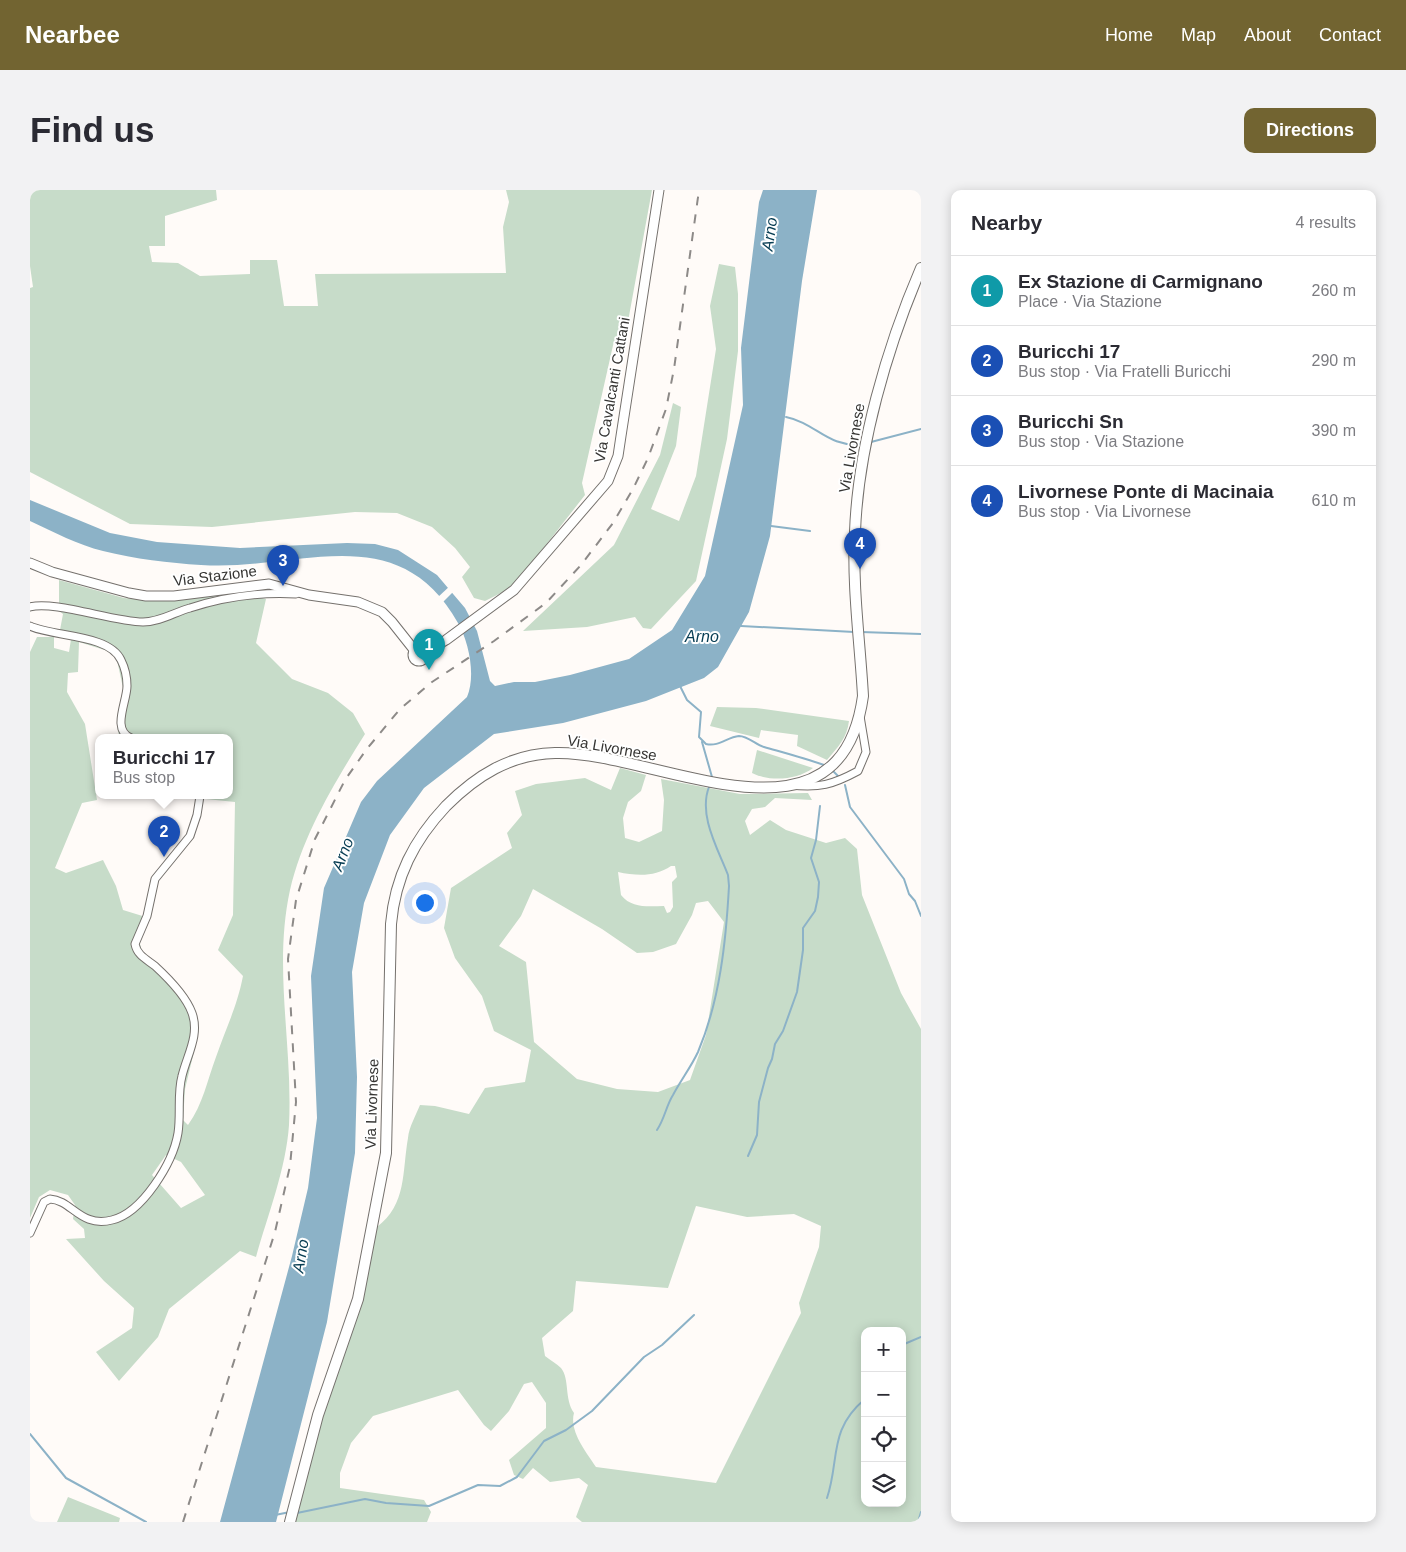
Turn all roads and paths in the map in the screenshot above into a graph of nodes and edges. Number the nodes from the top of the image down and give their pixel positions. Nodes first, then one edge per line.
1 (659, 190) edge
2 (921, 268) edge
3 (30, 563) edge
4 (309, 595) junction
5 (30, 606) edge
6 (30, 626) edge
7 (465, 626) joint
8 (860, 716) junction
9 (124, 734) edge
10 (790, 785) junction
11 (200, 799) edge
12 (30, 1233) edge
13 (290, 1522) edge

1 - 7 street, Via Cavalcanti Cattani
2 - 8 main road, Via Livornese
3 - 4 street, Via Stazione
4 - 5 street
4 - 7 street, Via Stazione
6 - 9 street
8 - 10 main road, Via Livornese
8 - 10 street
10 - 13 main road, Via Livornese
11 - 12 street

